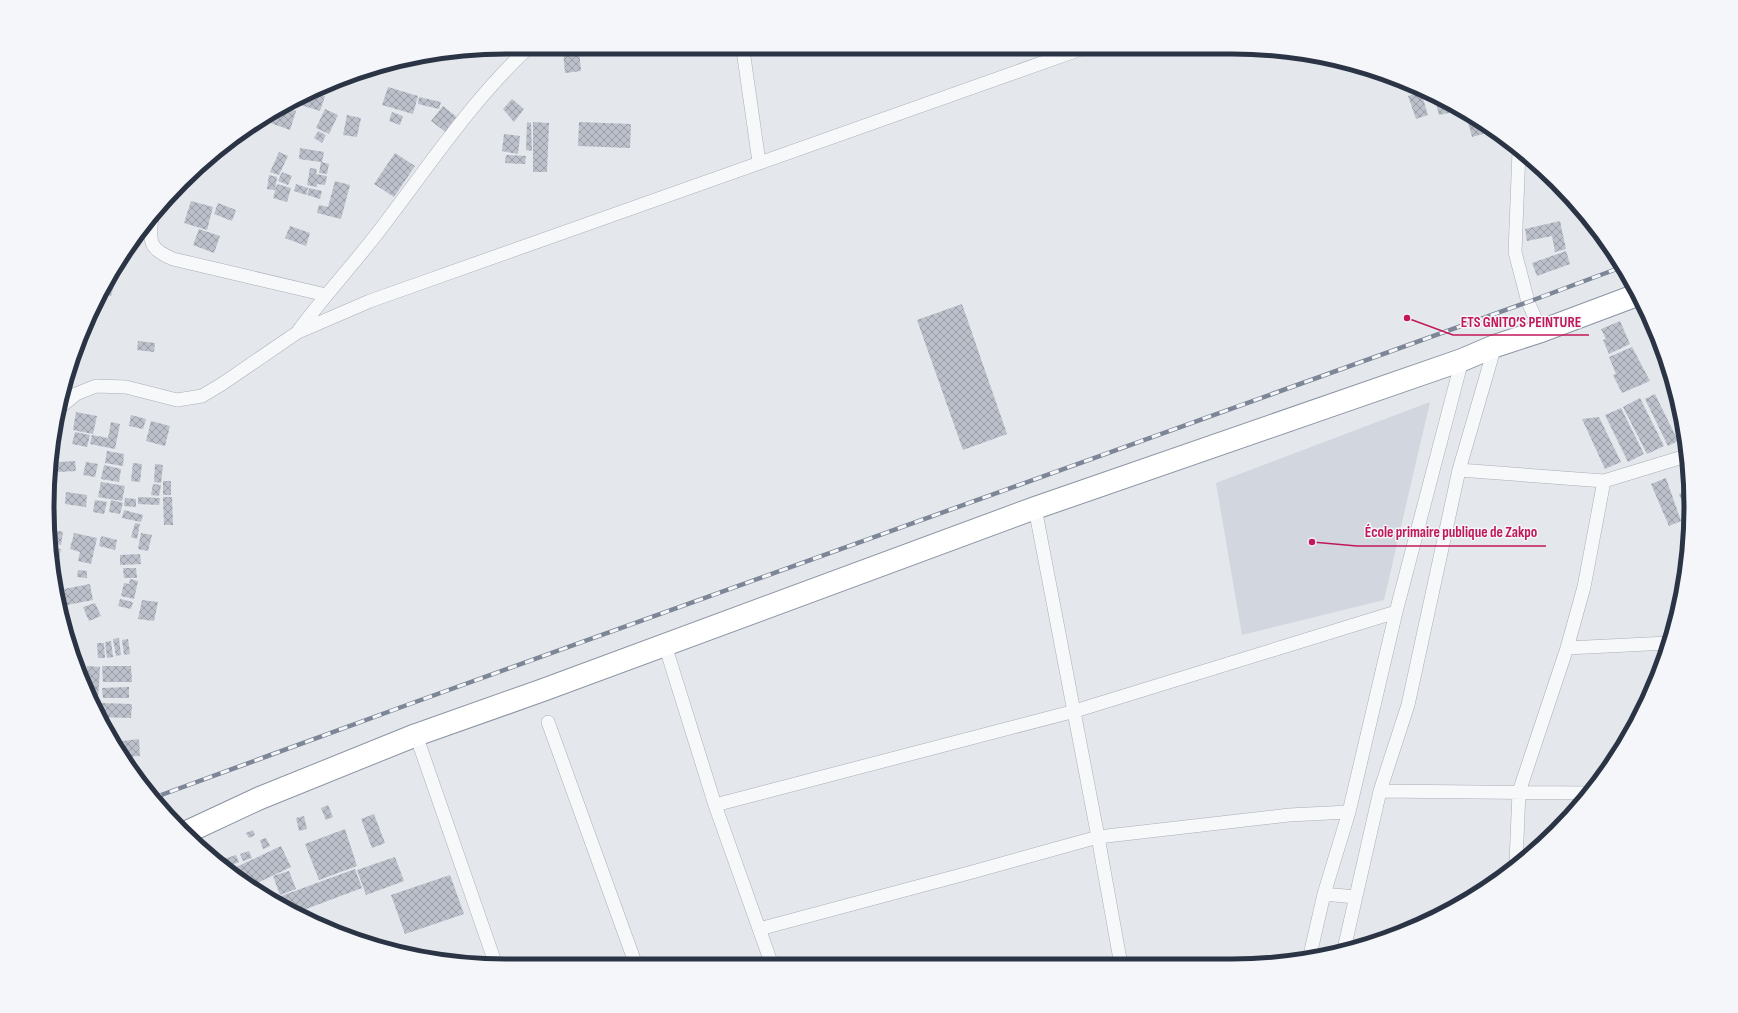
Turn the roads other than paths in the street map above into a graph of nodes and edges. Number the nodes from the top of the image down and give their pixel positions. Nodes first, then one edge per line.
1 (522, 54) edge
2 (744, 54) edge
3 (1067, 54) edge
4 (1519, 157) edge
5 (759, 162) junction
6 (151, 227) edge
7 (326, 295) junction
8 (1632, 297) edge
9 (1541, 331) junction
10 (298, 332) junction
11 (1495, 346) junction
12 (1462, 360) junction
13 (66, 402) edge
14 (1681, 458) edge
15 (1460, 470) junction
16 (1604, 481) junction
17 (1035, 508) junction
18 (1396, 612) junction
19 (1663, 643) edge
20 (665, 645) junction
21 (1567, 648) junction
22 (1074, 711) junction
23 (548, 722) dead end
24 (416, 735) junction
25 (1380, 792) junction
26 (1519, 792) junction
27 (1581, 793) edge
28 (715, 805) junction
29 (1349, 812) junction
30 (191, 830) edge
31 (1098, 837) junction
32 (1516, 858) edge
33 (1324, 894) junction
34 (1355, 897) junction
35 (759, 929) junction
36 (1345, 945) edge
37 (1311, 952) edge
38 (494, 959) edge
39 (634, 959) edge
40 (770, 959) edge
41 (1120, 959) edge

1 - 7 street
2 - 5 street
3 - 5 street
4 - 9 street
5 - 10 street
6 - 7 street
7 - 10 street
8 - 9 highway
9 - 11 highway
10 - 13 street
11 - 12 highway
11 - 15 street
12 - 17 highway
12 - 18 street
14 - 16 street
15 - 16 street
15 - 25 street
16 - 21 street
17 - 20 highway
17 - 22 street
18 - 22 street
18 - 29 street
19 - 21 street
20 - 24 highway
20 - 28 street
21 - 26 street
22 - 28 street
22 - 31 street
23 - 39 street
24 - 30 highway
24 - 38 street
25 - 26 street
25 - 34 street
26 - 27 street
26 - 32 street
28 - 35 street
29 - 31 street
29 - 33 street
31 - 35 street
31 - 41 street
33 - 34 street
33 - 37 street
34 - 36 street
35 - 40 street

